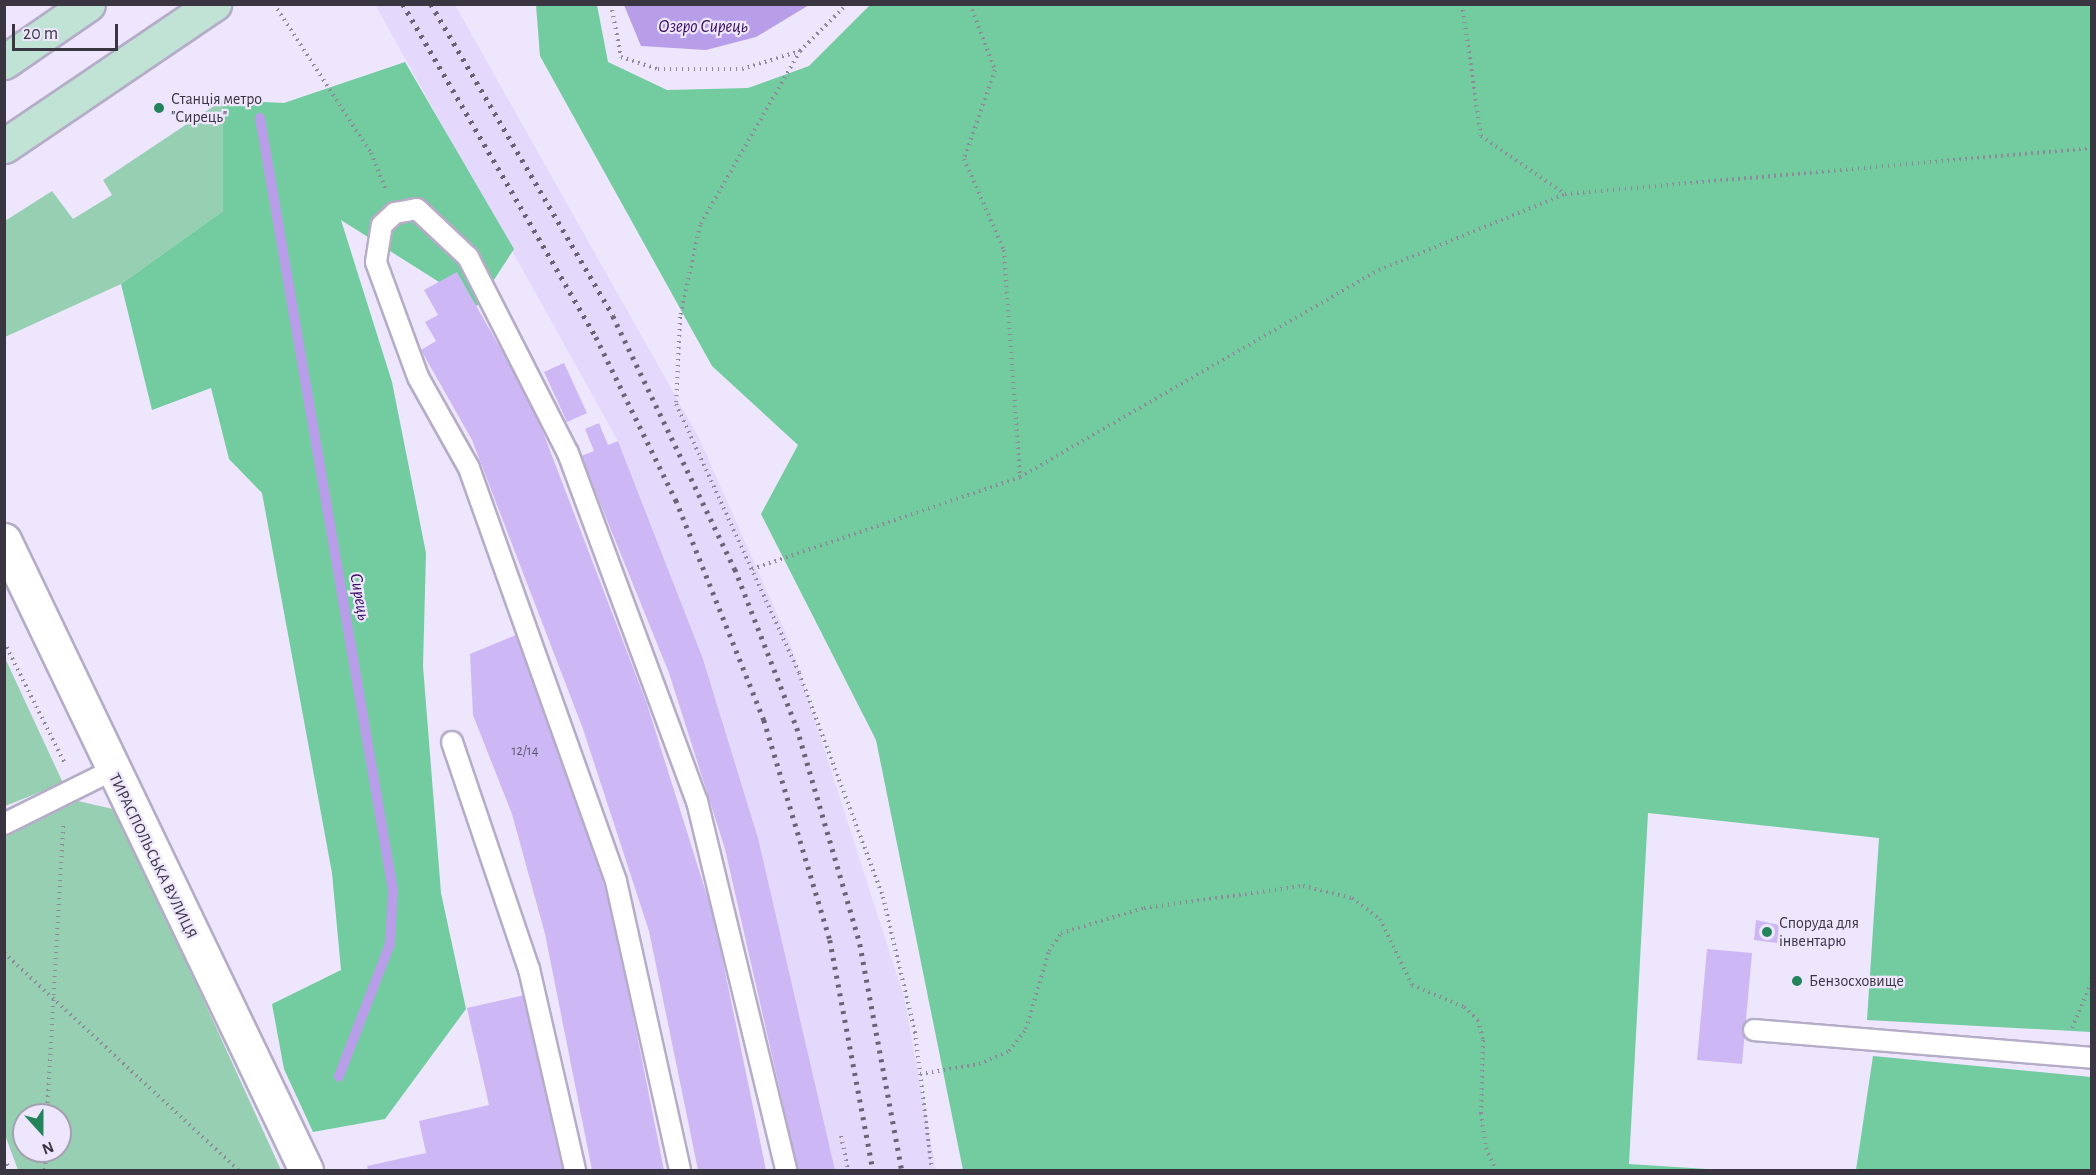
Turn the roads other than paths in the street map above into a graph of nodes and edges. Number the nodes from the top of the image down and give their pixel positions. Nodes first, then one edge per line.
1 (88, 4) edge
2 (214, 4) edge
3 (4, 62) edge
4 (4, 146) edge
5 (4, 540) edge
6 (452, 742) dead end
7 (111, 771) junction
8 (4, 824) edge
9 (1754, 1030) dead end
10 (2091, 1058) edge
11 (306, 1170) edge
12 (575, 1170) edge
13 (680, 1170) edge
14 (786, 1170) edge

1 - 3 main road
2 - 4 main road
5 - 7 street, ТИРАСПОЛЬСЬКА ВУЛИЦЯ
6 - 12 lane
7 - 8 lane
7 - 11 street, ТИРАСПОЛЬСЬКА ВУЛИЦЯ
9 - 10 lane
13 - 14 lane

